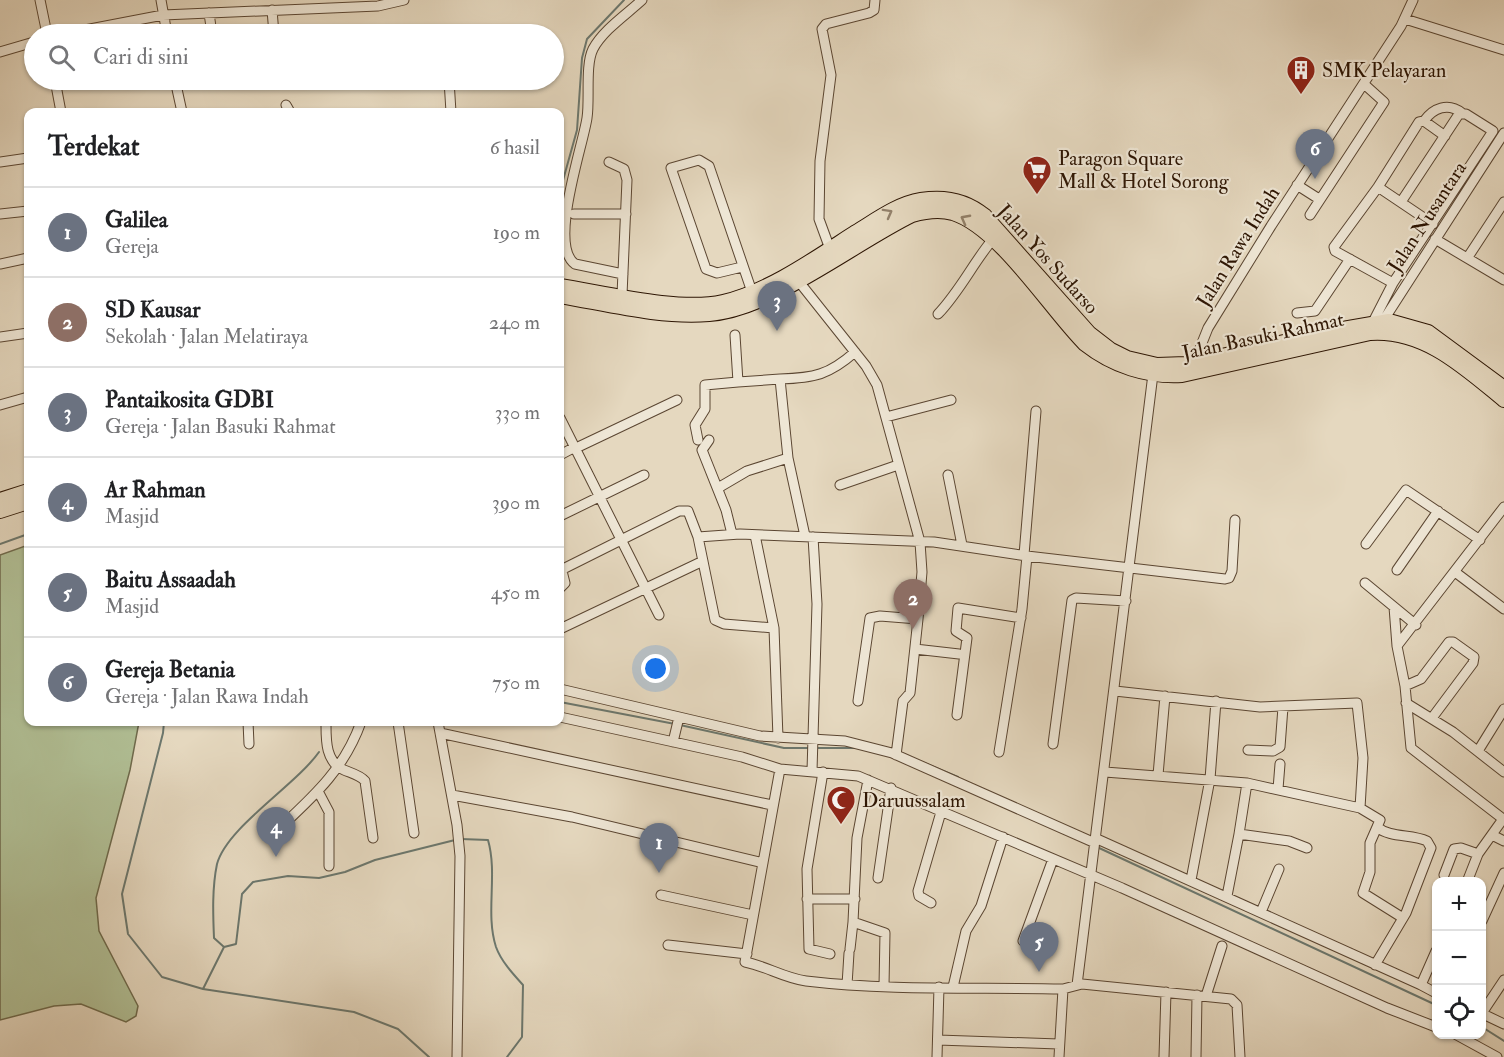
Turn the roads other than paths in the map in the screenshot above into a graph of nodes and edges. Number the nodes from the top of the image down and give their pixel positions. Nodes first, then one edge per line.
1 (40, 0) edge
2 (161, 0) edge
3 (404, 0) edge
4 (642, 0) edge
5 (874, 0) edge
6 (1413, 0) edge
7 (272, 10) junction
8 (209, 13) junction
9 (163, 15) junction
10 (1405, 19) junction
11 (45, 24) edge
12 (116, 24) edge
13 (165, 24) edge
14 (211, 24) edge
15 (273, 24) edge
16 (24, 45) edge
17 (1504, 50) edge
18 (0, 52) edge
19 (1364, 84) junction
20 (57, 90) edge
21 (177, 90) edge
22 (450, 90) edge
23 (60, 108) edge
24 (181, 108) edge
25 (451, 108) edge
26 (1462, 113) junction
27 (1424, 121) junction
28 (1504, 133) edge
29 (1445, 136) junction
30 (24, 159) edge
31 (0, 162) edge
32 (609, 162) dead end
33 (1297, 185) junction
34 (1378, 187) junction
35 (1319, 199) junction
36 (1401, 202) junction
37 (1504, 202) edge
38 (24, 211) edge
39 (0, 214) edge
40 (574, 214) dead end
41 (626, 214) junction
42 (1310, 215) dead end
43 (1433, 224) junction
44 (1435, 238) junction
45 (993, 240) junction
46 (830, 249) junction
47 (1468, 257) junction
48 (24, 259) edge
49 (1350, 260) junction
50 (0, 264) edge
51 (742, 267) junction
52 (623, 274) junction
53 (794, 276) junction
54 (1504, 280) edge
55 (1393, 283) junction
56 (564, 287) edge
57 (752, 292) junction
58 (622, 295) junction
59 (564, 297) edge
60 (1297, 313) dead end
61 (938, 314) dead end
62 (1378, 322) junction
63 (24, 334) edge
64 (735, 335) dead end
65 (0, 337) edge
66 (855, 352) junction
67 (1194, 363) junction
68 (1153, 374) junction
69 (780, 379) junction
70 (738, 382) junction
71 (1504, 388) edge
72 (24, 398) edge
73 (677, 400) dead end
74 (951, 400) dead end
75 (1504, 400) edge
76 (0, 405) edge
77 (1036, 411) dead end
78 (886, 417) junction
79 (564, 426) edge
80 (698, 440) dead end
81 (709, 440) dead end
82 (575, 448) junction
83 (564, 453) edge
84 (788, 458) junction
85 (898, 465) junction
86 (644, 475) dead end
87 (948, 475) dead end
88 (840, 485) dead end
89 (718, 488) junction
90 (24, 492) edge
91 (598, 497) junction
92 (0, 500) edge
93 (24, 503) edge
94 (1504, 507) edge
95 (0, 511) edge
96 (1438, 511) junction
97 (564, 514) edge
98 (1235, 520) dead end
99 (732, 534) junction
100 (755, 534) junction
101 (698, 537) junction
102 (809, 537) junction
103 (1480, 540) junction
104 (620, 541) junction
105 (920, 542) junction
106 (1366, 544) dead end
107 (962, 545) junction
108 (1026, 556) junction
109 (702, 561) junction
110 (1131, 566) junction
111 (564, 569) edge
112 (1396, 570) dead end
113 (1455, 572) junction
114 (1365, 584) dead end
115 (645, 588) junction
116 (1126, 601) junction
117 (1394, 608) junction
118 (1504, 609) edge
119 (659, 615) dead end
120 (1021, 618) junction
121 (918, 619) junction
122 (1416, 625) junction
123 (564, 627) edge
124 (774, 628) junction
125 (1397, 646) junction
126 (915, 649) junction
127 (959, 654) dead end
128 (1405, 686) junction
129 (564, 690) edge
130 (1115, 691) junction
131 (1165, 696) junction
132 (858, 701) dead end
133 (1216, 701) junction
134 (1406, 703) junction
135 (1283, 707) junction
136 (1504, 709) edge
137 (957, 715) dead end
138 (564, 718) edge
139 (1432, 718) junction
140 (679, 720) junction
141 (248, 726) edge
142 (326, 726) edge
143 (359, 726) edge
144 (399, 726) edge
145 (439, 726) edge
146 (440, 733) junction
147 (778, 738) junction
148 (674, 739) junction
149 (812, 742) junction
150 (249, 744) dead end
151 (1053, 744) dead end
152 (1248, 750) dead end
153 (1478, 750) junction
154 (999, 752) dead end
155 (896, 754) junction
156 (1280, 764) dead end
157 (338, 767) junction
158 (780, 769) junction
159 (812, 769) junction
160 (823, 772) junction
161 (1105, 772) junction
162 (1504, 772) edge
163 (1158, 775) junction
164 (1210, 778) junction
165 (868, 780) junction
166 (1247, 783) junction
167 (891, 788) junction
168 (1278, 789) junction
169 (319, 793) junction
170 (452, 795) junction
171 (772, 805) junction
172 (1360, 808) junction
173 (941, 812) junction
174 (1504, 819) edge
175 (1377, 827) junction
176 (414, 832) dead end
177 (1239, 834) junction
178 (1492, 835) junction
179 (270, 837) dead end
180 (1003, 837) junction
181 (373, 838) dead end
182 (1504, 841) edge
183 (1095, 842) junction
184 (1306, 848) dead end
185 (1478, 854) junction
186 (1053, 859) junction
187 (763, 863) junction
188 (329, 866) dead end
189 (1279, 869) dead end
190 (1091, 873) junction
191 (1504, 873) edge
192 (1444, 875) dead end
193 (1469, 877) edge
194 (878, 878) dead end
195 (1191, 880) junction
196 (661, 895) dead end
197 (1227, 896) junction
198 (807, 899) junction
199 (855, 900) junction
200 (931, 903) dead end
201 (1261, 912) junction
202 (1486, 912) edge
203 (753, 915) junction
204 (1403, 918) junction
205 (853, 922) junction
206 (1023, 941) dead end
207 (668, 945) dead end
208 (1222, 946) dead end
209 (747, 954) junction
210 (830, 954) dead end
211 (1432, 962) edge
212 (1375, 965) junction
213 (1504, 980) edge
214 (847, 985) junction
215 (1077, 985) junction
216 (884, 986) junction
217 (1421, 986) junction
218 (939, 987) junction
219 (953, 987) junction
220 (1063, 989) junction
221 (1432, 991) edge
222 (1166, 992) junction
223 (1202, 996) junction
224 (1486, 1009) edge
225 (1486, 1015) edge
226 (1504, 1024) edge
227 (1432, 1025) edge
228 (1463, 1039) edge
229 (938, 1040) junction
230 (1059, 1044) junction
231 (458, 1057) edge
232 (937, 1057) edge
233 (1059, 1057) edge
234 (1164, 1057) edge
235 (1196, 1057) edge
236 (1240, 1057) edge
237 (1497, 1057) edge

1 - 11 street
2 - 9 street
3 - 7 street
4 - 52 street
5 - 46 street
6 - 10 street, Jalan Rawa Indah
7 - 8 street
7 - 15 street
8 - 9 street
8 - 14 street
9 - 12 street
9 - 13 street
10 - 17 street
10 - 19 street, Jalan Rawa Indah
16 - 18 street
19 - 33 street, Jalan Rawa Indah
19 - 35 street
20 - 23 street
21 - 24 street
22 - 25 street
26 - 27 street
26 - 29 street
26 - 43 street
27 - 29 street
27 - 34 street
28 - 44 street, Jalan Nusantara
29 - 36 street
30 - 31 street
32 - 41 street
33 - 35 street
33 - 67 street, Jalan Rawa Indah
34 - 36 street
34 - 49 street
35 - 42 street
36 - 43 street
37 - 47 street
38 - 39 street
40 - 41 street
41 - 52 street
43 - 55 street
44 - 47 street
44 - 62 street, Jalan Nusantara
45 -> 53 highway, Jalan Basuki Rahmat
45 - 61 street
45 - 68 highway, Jalan Basuki Rahmat
46 - 53 highway, Jalan Yos Sudarso
46 -> 67 highway, Jalan Yos Sudarso
47 - 54 street
48 - 50 street
49 - 55 street
49 - 60 street
51 - 51 street
51 - 57 street
52 - 58 street
53 - 57 highway, Jalan Yos Sudarso
53 - 59 highway, Jalan Basuki Rahmat
53 - 66 street
55 - 62 street
56 - 58 highway, Jalan Yos Sudarso
57 - 58 highway, Jalan Yos Sudarso
62 - 67 highway, Jalan Yos Sudarso
62 - 71 highway, Jalan Yos Sudarso
63 - 65 street
64 - 70 street
66 - 69 street
66 - 78 street
68 - 75 highway, Jalan Basuki Rahmat
68 - 110 street
69 - 70 street
69 - 84 street
70 - 80 street
72 - 76 street
73 - 82 street
74 - 78 street
77 - 108 street
78 - 85 street
79 - 82 street
81 - 89 street
82 - 83 street
82 - 91 street
84 - 89 street
84 - 102 street
85 - 88 street
85 - 105 street
86 - 91 street
87 - 107 street
89 - 99 street
90 - 92 highway
91 - 97 street
91 - 104 street
93 - 95 highway
94 - 103 street
96 - 103 street
96 - 106 street
96 - 112 street
98 - 110 street
99 - 100 street
99 - 101 street
100 - 102 street
100 - 124 street
101 - 104 street
101 - 109 street
102 - 105 street
102 - 149 street
103 - 113 street
104 - 111 street
104 - 115 street
105 - 107 street
105 - 121 street
107 - 108 street
108 - 110 street
108 - 120 street
109 - 115 street
109 - 124 street
110 - 116 street
113 - 118 street
113 - 122 street
114 - 117 street
115 - 119 street
115 - 123 street
116 - 130 street
116 - 151 street
117 - 122 street
117 - 125 street
120 - 137 street
120 - 154 street
121 - 126 street
121 - 132 street
122 - 125 street
124 - 147 street
125 - 128 street
126 - 127 street
126 - 155 street
128 - 134 street
128 - 139 street
129 - 140 street
130 - 131 street
130 - 161 street
131 - 133 street
131 - 163 street
133 - 135 street
133 - 164 street
134 - 139 street
134 - 174 street
135 - 152 street
135 - 172 street
136 - 153 street
138 - 148 street
139 - 153 street
140 - 147 street
140 - 148 street
141 - 150 street
142 - 157 street
143 - 157 street
144 - 176 street
145 - 146 street
146 - 170 street
146 - 171 street
147 - 149 street
148 - 158 street
149 - 155 street
149 - 159 street
153 - 162 street
155 - 183 street
156 - 168 street
157 - 169 street
157 - 181 street
158 - 159 street
158 - 171 street
159 - 160 street
160 - 165 street
160 - 198 street
161 - 163 street
161 - 183 street
163 - 164 street
164 - 166 street
164 - 195 street
165 - 167 street
165 - 199 street
166 - 168 street
166 - 177 street
167 - 173 street
167 - 194 street
168 - 172 street
169 - 179 street
169 - 188 street
170 - 187 street
170 - 231 street
171 - 187 street
172 - 175 street
173 - 180 street
173 - 200 street
174 - 178 street
175 - 204 street
175 - 204 street
177 - 184 street
177 - 197 street
178 - 182 street
178 - 185 street
180 - 186 street
180 - 219 street
183 - 190 street
183 - 195 street
185 - 192 street
185 - 193 street
186 - 190 street
186 - 206 street
187 - 203 street
189 - 201 street
190 - 215 street
190 - 227 street
191 - 202 street
195 - 197 street
196 - 203 street
197 - 201 street
198 - 199 street
198 - 210 street
199 - 205 street
201 - 212 street
203 - 209 street
204 - 212 street
205 - 214 street
205 - 216 street
207 - 209 street
208 - 223 street
209 - 214 street
211 - 217 street
212 - 217 street
213 - 224 street
214 - 216 street
215 - 220 street
215 - 222 street
216 - 218 street
217 - 221 street
218 - 219 street
218 - 229 street
219 - 220 street
220 - 230 street
222 - 223 street
222 - 234 street
223 - 235 street
223 - 236 street
225 - 226 street
228 - 237 street
229 - 230 street
229 - 232 street
230 - 233 street

